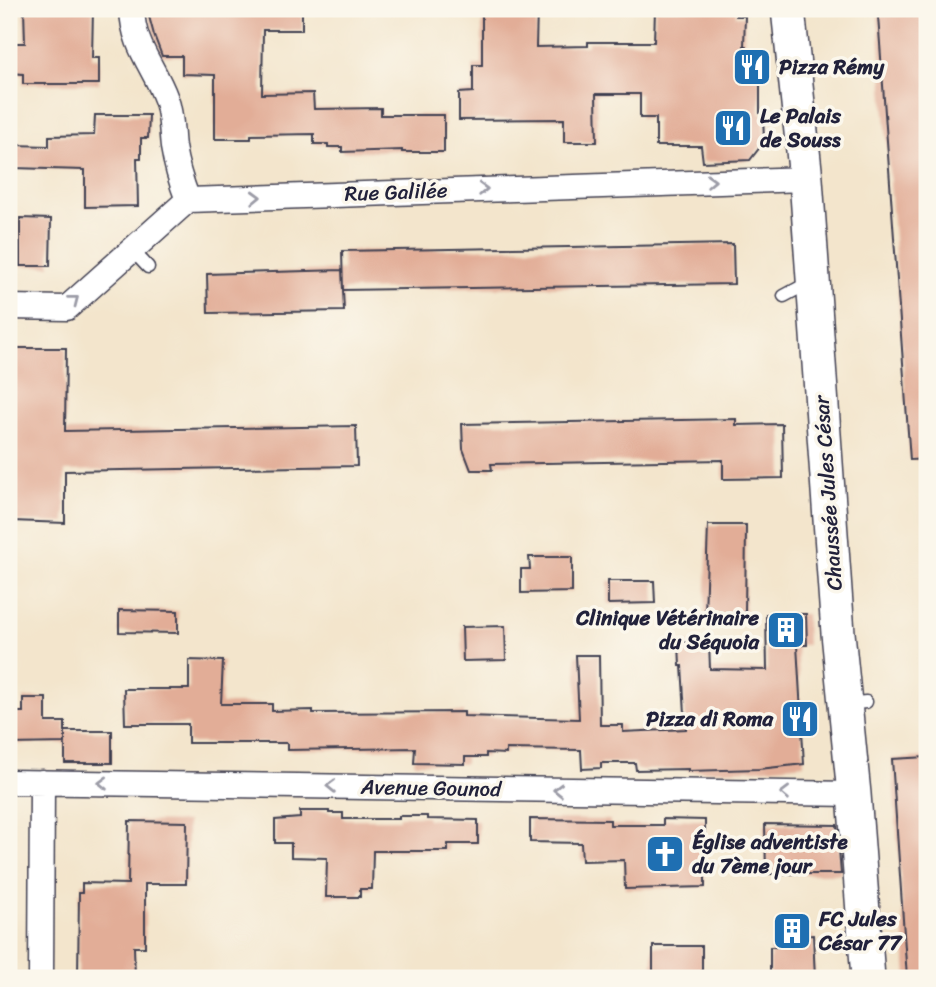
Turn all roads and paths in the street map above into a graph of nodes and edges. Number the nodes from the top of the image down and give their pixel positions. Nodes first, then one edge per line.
1 (132, 9) edge
2 (788, 9) edge
3 (806, 179) junction
4 (188, 200) junction
5 (813, 280) junction
6 (784, 296) dead end
7 (9, 307) edge
8 (9, 782) edge
9 (42, 782) junction
10 (854, 794) junction
11 (41, 978) edge
12 (868, 978) edge

1 - 4 street
2 - 3 street, Chaussée Jules César
4 -> 3 street, Rue Galilée
3 - 5 street, Chaussée Jules César
7 -> 4 street
5 - 6 lane
5 - 10 street, Chaussée Jules César
8 - 9 street, Avenue Gounod
10 -> 9 street, Avenue Gounod
9 - 11 street
10 - 12 street, Chaussée Jules César

